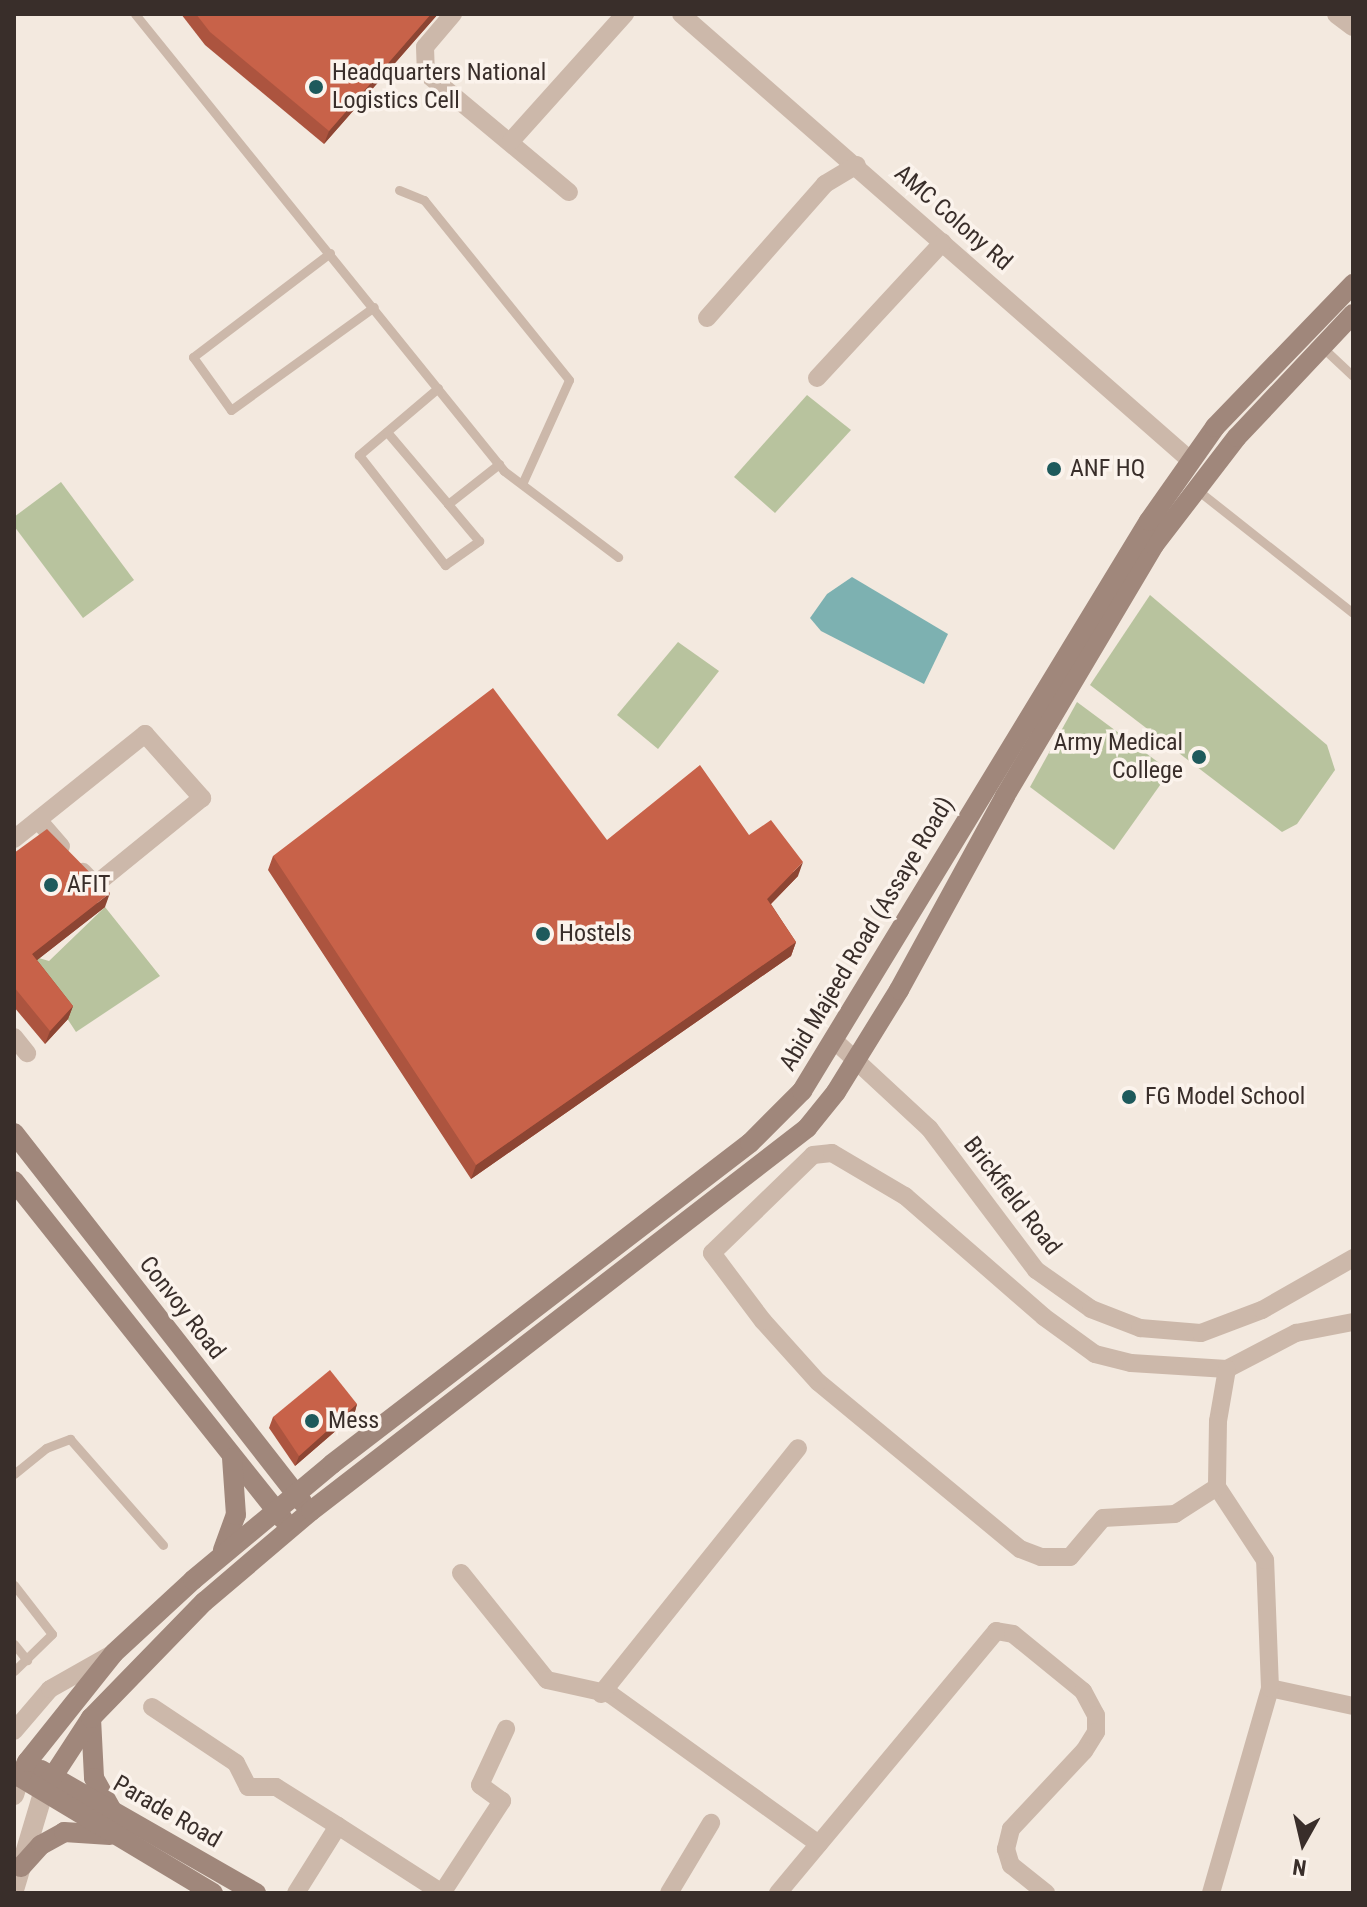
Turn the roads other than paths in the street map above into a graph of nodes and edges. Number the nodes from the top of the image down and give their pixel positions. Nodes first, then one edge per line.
1 (135, 14) edge
2 (453, 14) edge
3 (625, 14) edge
4 (681, 14) edge
5 (1337, 14) edge
6 (1353, 26) edge
7 (511, 141) junction
8 (857, 165) junction
9 (399, 190) dead end
10 (569, 192) dead end
11 (943, 242) junction
12 (330, 253) junction
13 (1353, 284) edge
14 (374, 307) junction
15 (1353, 314) edge
16 (707, 318) dead end
17 (1322, 347) junction
18 (1353, 376) edge
19 (817, 378) dead end
20 (438, 388) junction
21 (387, 432) junction
22 (1191, 461) junction
23 (499, 464) junction
24 (522, 484) junction
25 (1196, 489) junction
26 (448, 504) junction
27 (618, 557) dead end
28 (1353, 613) edge
29 (38, 820) junction
30 (14, 839) edge
31 (14, 1037) edge
32 (836, 1042) junction
33 (27, 1053) dead end
34 (856, 1061) junction
35 (14, 1133) edge
36 (14, 1181) edge
37 (1353, 1258) edge
38 (1353, 1322) edge
39 (1227, 1369) junction
40 (798, 1448) dead end
41 (231, 1453) junction
42 (14, 1474) edge
43 (1217, 1487) junction
44 (295, 1494) junction
45 (276, 1510) junction
46 (311, 1511) junction
47 (291, 1527) junction
48 (163, 1545) dead end
49 (216, 1561) junction
50 (461, 1573) dead end
51 (14, 1585) edge
52 (14, 1644) edge
53 (114, 1653) junction
54 (27, 1660) junction
55 (14, 1671) edge
56 (1270, 1688) junction
57 (601, 1694) junction
58 (1353, 1706) edge
59 (152, 1707) dead end
60 (91, 1718) junction
61 (506, 1729) dead end
62 (14, 1731) edge
63 (20, 1778) edge
64 (48, 1783) junction
65 (111, 1809) junction
66 (711, 1823) dead end
67 (338, 1826) junction
68 (125, 1839) junction
69 (819, 1844) junction
70 (21, 1867) junction
71 (14, 1890) edge
72 (213, 1893) edge
73 (256, 1893) edge
74 (296, 1893) edge
75 (442, 1893) edge
76 (669, 1893) edge
77 (778, 1893) edge
78 (1046, 1893) edge
79 (1211, 1893) edge

1 - 12 lane
2 - 7 street
3 - 7 street
4 - 8 street, AMC Colony Rd
5 - 6 street
7 - 10 street
8 - 11 street, AMC Colony Rd
8 - 16 street
9 - 24 lane
11 - 19 street
11 - 22 street, AMC Colony Rd
12 - 14 lane
12 - 14 lane
13 - 22 main road, Abid Majeed Road (Assaye Road)
14 - 20 lane
15 - 17 main road, Abid Majeed Road (Assaye Road)
17 - 18 lane
17 - 25 main road, Abid Majeed Road (Assaye Road)
20 - 21 lane
20 - 23 lane
21 - 26 lane
21 - 26 lane
22 - 32 main road, Abid Majeed Road (Assaye Road)
23 - 24 lane
23 - 26 lane
24 - 27 lane
25 - 28 lane
25 - 34 main road, Abid Majeed Road (Assaye Road)
29 - 29 street
29 - 30 street
31 - 33 street
32 - 34 street, Brickfield Road
32 - 44 main road, Abid Majeed Road (Assaye Road)
34 - 37 street, Brickfield Road
34 - 46 main road, Abid Majeed Road (Assaye Road)
35 - 44 main road, Convoy Road
36 - 41 main road
38 - 39 street
39 - 43 street
39 - 43 street
40 - 57 street
41 - 45 main road
41 - 49 main road
42 - 48 lane
43 - 56 street
44 - 45 main road, Abid Majeed Road (Assaye Road)
44 - 46 main road, Convoy Road
45 - 47 main road
45 - 49 main road, Abid Majeed Road (Assaye Road)
46 - 47 main road, Abid Majeed Road (Assaye Road)
47 - 60 main road, Abid Majeed Road (Assaye Road)
49 - 53 main road, Abid Majeed Road (Assaye Road)
50 - 57 street
51 - 54 lane
52 - 54 lane
53 - 62 street
53 - 63 main road, Abid Majeed Road (Assaye Road)
54 - 55 lane
56 - 58 street
56 - 79 street
57 - 69 street
59 - 67 street
60 - 64 main road, Abid Majeed Road (Assaye Road)
60 - 65 main road
61 - 75 street
63 - 64 main road
64 - 65 main road, Parade Road
64 - 68 main road, Parade Road
64 - 70 street, Abid Majeed Road (Assaye Road)
65 - 73 main road, Parade Road
66 - 76 street
67 - 74 street
67 - 75 street
68 - 70 main road
68 - 72 main road, Parade Road
69 - 77 street
69 - 78 street
70 - 71 street, Abid Majeed Road (Assaye Road)

